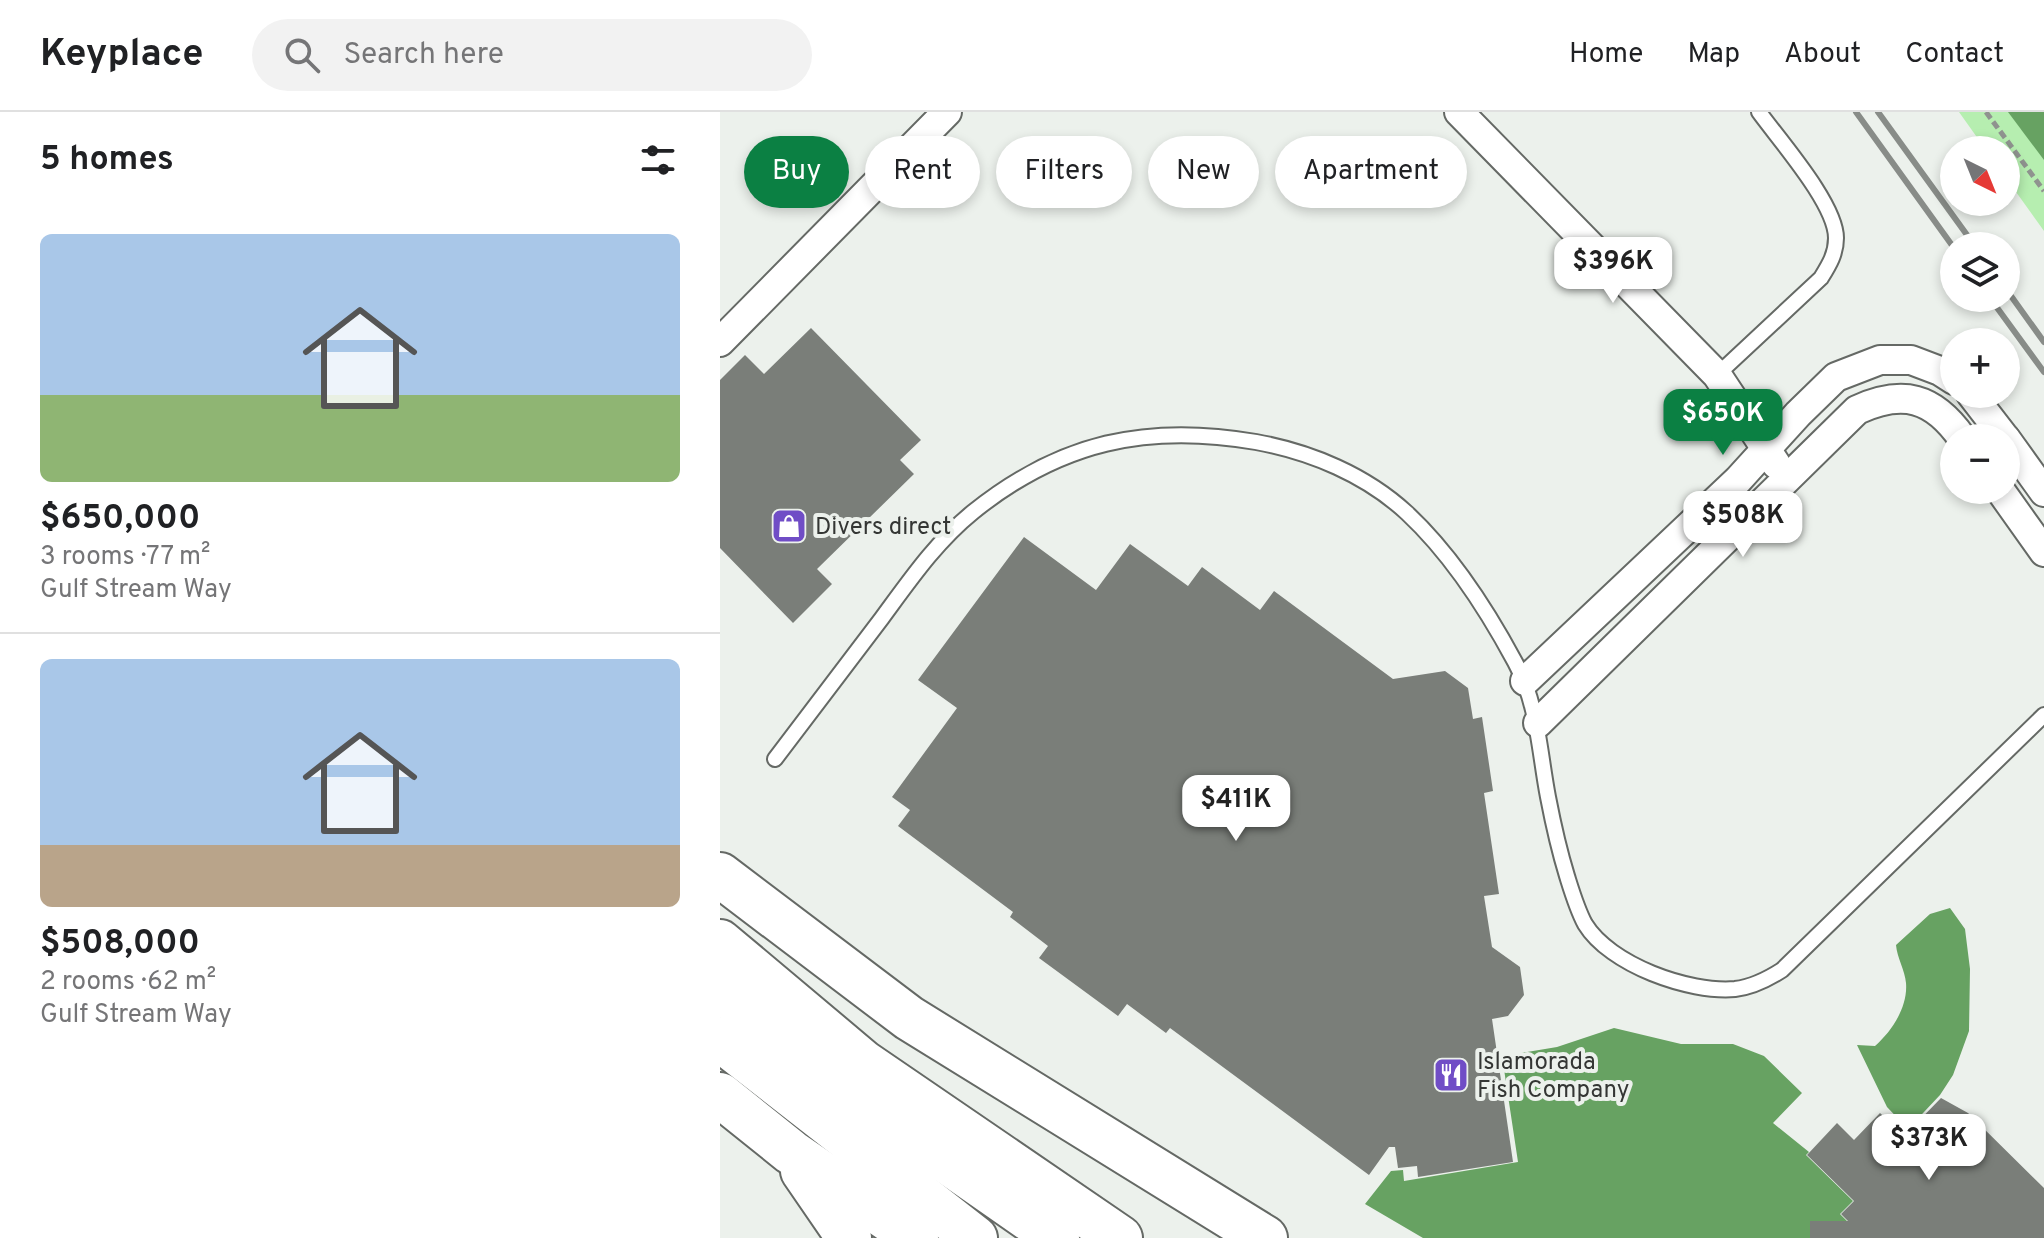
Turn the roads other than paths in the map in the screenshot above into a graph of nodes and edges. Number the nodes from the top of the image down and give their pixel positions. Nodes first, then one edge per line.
1 (947, 112) edge
2 (1459, 112) edge
3 (1759, 112) edge
4 (720, 342) edge
5 (1940, 371) edge
6 (1717, 375) junction
7 (1982, 408) edge
8 (1949, 424) edge
9 (1995, 424) edge
10 (1767, 450) junction
11 (2020, 458) edge
12 (1787, 480) junction
13 (2044, 492) edge
14 (2010, 504) edge
15 (2044, 552) edge
16 (1525, 681) junction
17 (2044, 715) edge
18 (1538, 723) junction
19 (775, 759) dead end
20 (720, 875) edge
21 (720, 942) edge
22 (720, 989) edge
23 (720, 1039) edge
24 (720, 1095) edge
25 (791, 1152) junction
26 (849, 1238) edge
27 (916, 1238) edge
28 (975, 1238) edge
29 (1057, 1238) edge
30 (1120, 1238) edge
31 (1265, 1238) edge

1 - 4 street
2 - 6 street
3 - 6 lane
5 - 10 street
6 - 10 street
7 - 9 street
8 - 12 street
10 - 12 street
10 - 16 street
11 - 13 street
12 - 18 street
14 - 15 street
16 - 18 lane
16 - 19 lane
17 - 18 lane
20 - 31 highway
21 - 30 highway
22 - 29 highway
23 - 28 highway
24 - 25 highway
25 - 26 highway
25 - 27 highway

